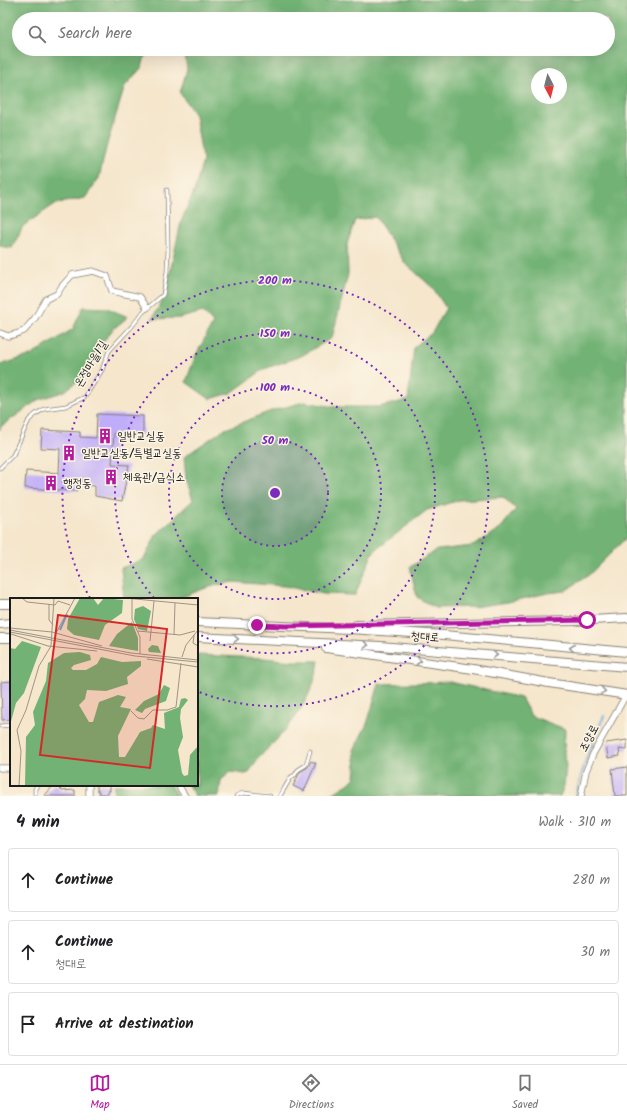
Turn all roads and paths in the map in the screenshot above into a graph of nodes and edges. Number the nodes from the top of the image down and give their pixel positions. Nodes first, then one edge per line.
1 (167, 190) dead end
2 (147, 308) junction
3 (0, 333) edge
4 (0, 468) edge
5 (627, 618) edge
6 (198, 622) edge
7 (10, 623) edge
8 (0, 624) edge
9 (287, 626) junction
10 (198, 637) edge
11 (284, 641) junction
12 (627, 652) edge
13 (627, 667) edge
14 (626, 695) edge
15 (10, 725) edge
16 (0, 726) edge
17 (310, 751) dead end
18 (36, 786) edge
19 (179, 786) edge
20 (35, 796) edge
21 (185, 796) edge
22 (236, 796) edge
23 (270, 796) edge
24 (280, 796) edge
25 (581, 796) edge

1 - 2 lane, 온정마을1길
2 - 3 street
2 - 4 lane, 온정마을1길
5 - 9 street
6 - 9 street, 청대로
7 - 8 street
12 -> 9 street, 청대로
10 -> 11 street, 청대로
11 -> 13 street, 청대로
11 -> 14 street
14 - 25 street, 조양로
15 - 16 lane
17 - 24 lane
18 - 20 lane
19 - 21 street
22 - 23 lane

